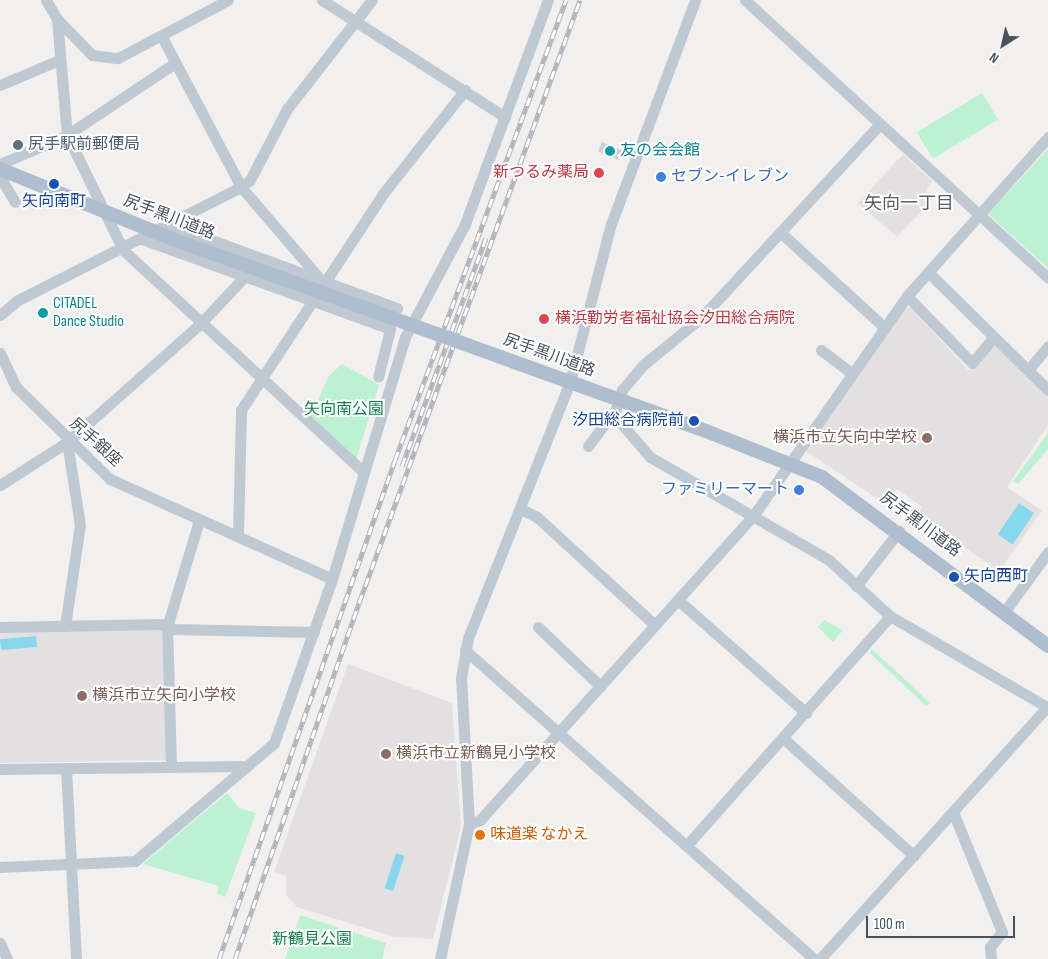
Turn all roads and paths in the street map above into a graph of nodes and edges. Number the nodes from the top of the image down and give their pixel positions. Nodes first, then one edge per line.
1 (46, 0) edge
2 (228, 0) edge
3 (322, 0) edge
4 (372, 0) edge
5 (548, 0) edge
6 (695, 0) edge
7 (745, 0) edge
8 (57, 19) junction
9 (356, 22) junction
10 (162, 37) junction
11 (59, 60) junction
12 (175, 63) junction
13 (0, 86) edge
14 (464, 90) junction
15 (505, 118) junction
16 (880, 124) junction
17 (67, 135) junction
18 (1048, 137) edge
19 (0, 164) edge
20 (0, 169) edge
21 (0, 176) edge
22 (241, 188) junction
23 (15, 202) dead end
24 (103, 210) junction
25 (978, 216) junction
26 (170, 231) junction
27 (780, 232) junction
28 (149, 235) junction
29 (123, 250) junction
30 (261, 259) junction
31 (928, 272) junction
32 (245, 277) junction
33 (1048, 278) edge
34 (323, 280) junction
35 (907, 296) junction
36 (312, 302) junction
37 (397, 308) dead end
38 (0, 315) edge
39 (200, 324) junction
40 (410, 324) junction
41 (884, 327) junction
42 (994, 337) junction
43 (1048, 346) edge
44 (821, 350) dead end
45 (0, 353) edge
46 (1028, 370) junction
47 (851, 373) junction
48 (378, 378) dead end
49 (261, 380) junction
50 (570, 382) junction
51 (1048, 390) edge
52 (616, 420) junction
53 (67, 442) junction
54 (588, 446) dead end
55 (790, 461) junction
56 (364, 472) junction
57 (0, 486) edge
58 (521, 509) junction
59 (753, 516) junction
60 (198, 520) junction
61 (899, 532) junction
62 (238, 534) junction
63 (1048, 552) edge
64 (332, 579) junction
65 (856, 586) junction
66 (678, 600) junction
67 (1005, 611) junction
68 (890, 616) junction
69 (655, 625) junction
70 (65, 626) junction
71 (0, 627) edge
72 (167, 627) junction
73 (538, 627) dead end
74 (314, 632) junction
75 (1048, 646) edge
76 (465, 650) junction
77 (600, 686) junction
78 (1048, 706) edge
79 (806, 713) junction
80 (559, 732) junction
81 (783, 738) junction
82 (171, 766) junction
83 (247, 766) junction
84 (66, 768) junction
85 (0, 769) edge
86 (953, 812) junction
87 (469, 824) junction
88 (687, 845) junction
89 (914, 856) junction
90 (72, 864) junction
91 (0, 866) edge
92 (0, 943) edge
93 (7, 959) edge
94 (76, 959) edge
95 (440, 959) edge
96 (814, 959) edge
97 (820, 959) edge
98 (991, 959) edge

1 - 8 street
2 - 10 street
3 - 9 street
4 - 9 street
5 - 15 street
6 - 50 street
7 - 16 street
8 - 10 street
8 - 11 street
9 - 14 street
9 - 22 street
10 - 12 street
11 - 13 street
11 - 17 street
12 - 17 street
12 - 22 street
14 - 15 street
14 - 34 street
15 - 40 street
16 - 25 street
16 - 27 street
17 - 19 street
17 - 24 street
18 - 25 street
20 - 24 main road, 尻手黒川道路
21 - 23 street
22 - 26 street
22 - 34 street
24 - 28 main road, 尻手黒川道路
24 - 29 street
25 - 31 street
25 - 33 street
26 - 28 main road, 尻手黒川道路
26 - 30 street
26 - 40 main road, 尻手黒川道路, bridge
27 - 41 street
27 - 52 street
28 - 29 street
28 - 32 street
29 - 38 street
29 - 39 street
30 - 32 street
30 - 34 street
31 - 35 street
31 - 42 street
32 - 36 street
32 - 39 street
34 - 36 street
34 - 37 street
35 - 41 street
35 - 42 street
36 - 48 street
36 - 49 street
39 - 49 street
39 - 53 street
40 - 50 main road, 尻手黒川道路, bridge
40 - 56 street
41 - 47 street
42 - 46 street
43 - 46 street
44 - 47 street
45 - 53 street, 尻手銀座
46 - 51 street
47 - 55 street
49 - 56 street
49 - 62 street
50 - 55 main road, 尻手黒川道路, bridge
50 - 58 street
52 - 54 street
52 - 59 street
53 - 57 street
53 - 60 street, 尻手銀座
53 - 70 street
55 - 59 street
55 - 61 main road, 尻手黒川道路
56 - 64 street
58 - 69 street
58 - 76 street
59 - 65 street
59 - 66 street
60 - 62 street, 尻手銀座
60 - 72 street
61 - 65 street
61 - 67 main road, 尻手黒川道路
62 - 64 street, 尻手銀座
63 - 67 street
64 - 74 street
65 - 68 street
66 - 69 street
66 - 79 street
67 - 75 main road, 尻手黒川道路
68 - 78 street
68 - 79 street
69 - 77 street
70 - 71 street
70 - 72 street
72 - 74 street
72 - 82 street
73 - 77 street
74 - 83 street
76 - 80 street
76 - 87 street
77 - 80 street
78 - 86 street
79 - 81 street
80 - 87 street
80 - 88 street
81 - 88 street
81 - 89 street
82 - 83 street
82 - 84 street
83 - 90 street
84 - 85 street
84 - 90 street
86 - 89 street
86 - 98 street
87 - 95 street
88 - 96 street
89 - 97 street
90 - 91 street
90 - 94 street
92 - 93 street

